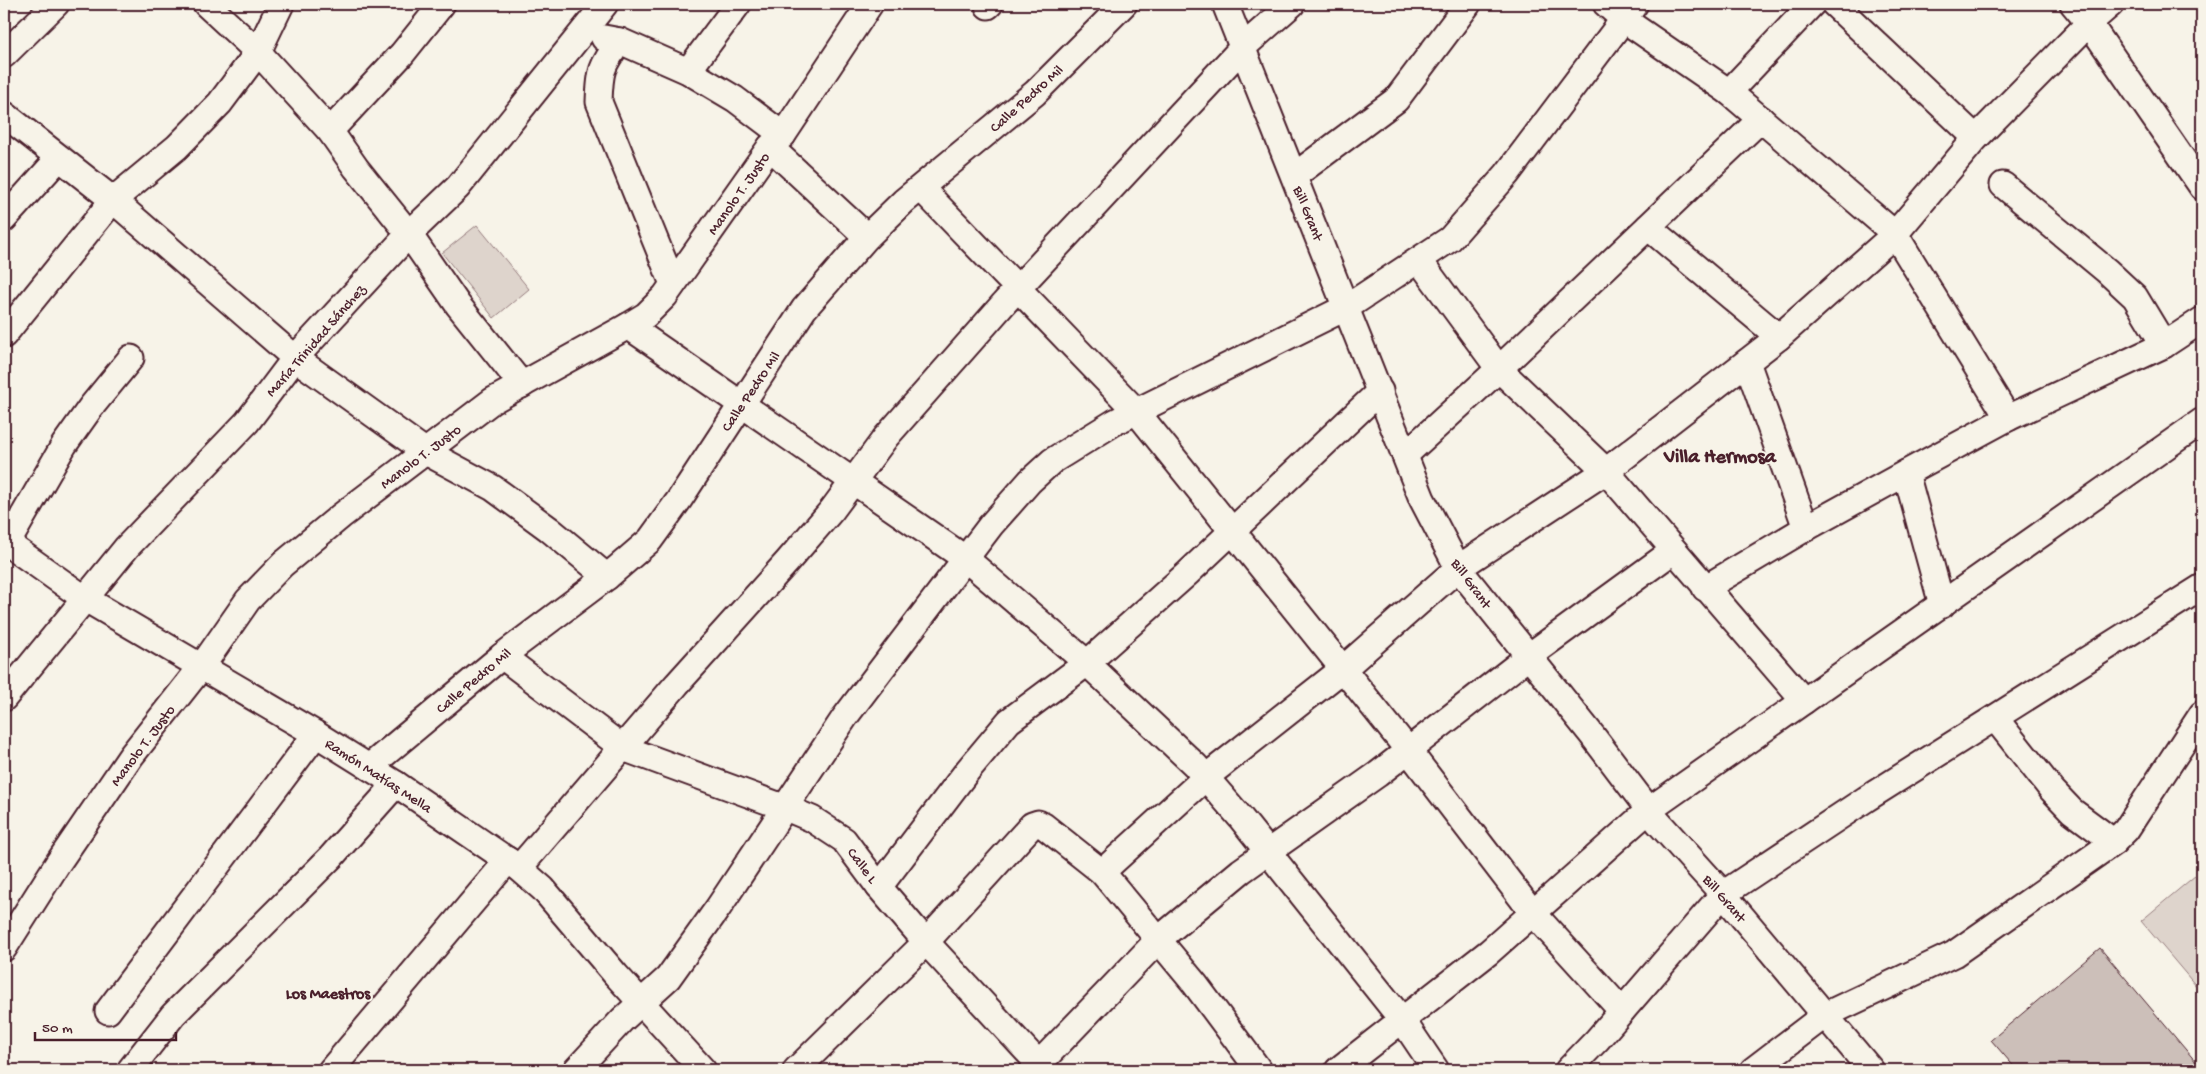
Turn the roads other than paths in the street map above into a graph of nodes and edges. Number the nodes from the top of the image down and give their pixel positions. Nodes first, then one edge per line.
1 (56, 4) edge
2 (206, 4) edge
3 (282, 4) edge
4 (442, 4) edge
5 (605, 4) edge
6 (738, 4) edge
7 (870, 4) edge
8 (1124, 4) edge
9 (1225, 4) edge
10 (1292, 4) edge
11 (1468, 4) edge
12 (1812, 4) edge
13 (1834, 4) edge
14 (2073, 4) edge
15 (2111, 4) edge
16 (1621, 9) edge
17 (2089, 23) junction
18 (582, 33) junction
19 (620, 41) junction
20 (1243, 47) junction
21 (258, 52) junction
22 (4, 55) edge
23 (688, 71) junction
24 (1729, 92) junction
25 (4, 114) edge
26 (1761, 119) junction
27 (330, 131) junction
28 (1976, 138) junction
29 (776, 141) junction
30 (59, 158) junction
31 (1294, 176) junction
32 (2003, 185) dead end
33 (2202, 187) edge
34 (921, 188) junction
35 (113, 200) junction
36 (4, 219) edge
37 (1648, 226) junction
38 (409, 234) junction
39 (1895, 234) junction
40 (868, 237) junction
41 (1419, 260) junction
42 (673, 284) junction
43 (1019, 289) junction
44 (1347, 307) junction
45 (2202, 320) edge
46 (628, 326) junction
47 (4, 335) edge
48 (1779, 337) junction
49 (2164, 345) junction
50 (131, 358) dead end
51 (295, 358) junction
52 (1747, 362) junction
53 (1499, 369) junction
54 (522, 385) junction
55 (1380, 391) junction
56 (742, 405) junction
57 (1136, 411) junction
58 (2008, 418) junction
59 (2202, 421) edge
60 (426, 452) junction
61 (1405, 455) junction
62 (1606, 471) junction
63 (1906, 473) junction
64 (853, 481) junction
65 (1806, 528) junction
66 (1233, 531) junction
67 (6, 542) edge
68 (1673, 551) junction
69 (966, 559) junction
70 (1458, 568) junction
71 (607, 577) junction
72 (2202, 586) edge
73 (1705, 588) junction
74 (84, 598) junction
75 (1942, 605) junction
76 (502, 656) junction
77 (1529, 656) junction
78 (1087, 663) junction
79 (202, 666) junction
80 (1343, 669) junction
81 (4, 698) edge
82 (1804, 701) junction
83 (2202, 714) edge
84 (1994, 718) junction
85 (316, 734) junction
86 (623, 748) junction
87 (1408, 750) junction
88 (368, 767) junction
89 (1206, 777) junction
90 (396, 784) junction
91 (786, 808) junction
92 (1649, 810) junction
93 (2114, 842) junction
94 (1268, 851) junction
95 (514, 864) junction
96 (1102, 872) junction
97 (879, 887) junction
98 (1723, 894) junction
99 (1533, 913) junction
100 (1159, 939) junction
101 (926, 942) junction
102 (4, 948) edge
103 (642, 1003) junction
104 (108, 1011) dead end
105 (1622, 1011) junction
106 (1824, 1015) junction
107 (1403, 1021) junction
108 (1038, 1068) edge
109 (130, 1070) edge
110 (331, 1070) edge
111 (576, 1070) edge
112 (703, 1070) edge
113 (796, 1070) edge
114 (1259, 1070) edge
115 (1338, 1070) edge
116 (1436, 1070) edge
117 (1568, 1070) edge
118 (1754, 1070) edge
119 (1871, 1070) edge

1 - 22 street
2 - 21 street
3 - 21 street
4 - 27 street
5 - 18 street, María Trinidad Sánchez
6 - 23 street
7 - 29 street, Manolo T. Justo
8 - 34 street, Calle Pedro Mil
9 - 20 street, Bill Grant
10 - 20 street
11 - 31 street
12 - 24 street
13 - 28 street
14 - 17 street
15 - 17 street
16 - 24 street
16 - 41 street
17 - 28 street
17 - 33 street
18 - 19 street
18 - 38 street, María Trinidad Sánchez
19 - 23 street
19 - 42 street
20 - 31 street, Bill Grant
20 - 43 street
21 - 27 street
21 - 35 street
23 - 29 street
24 - 26 street
25 - 30 street
26 - 37 street
26 - 39 street
27 - 38 street
28 - 39 street
29 - 40 street
29 - 42 street, Manolo T. Justo
30 - 35 street
30 - 36 street
31 - 44 street, Bill Grant
32 - 49 street
34 - 40 street, Calle Pedro Mil
34 - 43 street
35 - 47 street
35 - 51 street
37 - 48 street
37 - 53 street
38 - 51 street, María Trinidad Sánchez
38 - 54 street
39 - 48 street
39 - 58 street
40 - 56 street, Calle Pedro Mil
41 - 44 street
41 - 53 street
42 - 46 street, Manolo T. Justo
43 - 57 street
43 - 64 street
44 - 55 street, Bill Grant
44 - 57 street
45 - 49 street
46 - 54 street, Manolo T. Justo
46 - 56 street
48 - 52 street
49 - 58 street
50 - 67 street
51 - 60 street
51 - 74 street, María Trinidad Sánchez
52 - 62 street
52 - 65 street
53 - 61 street
53 - 62 street
54 - 60 street, Manolo T. Justo
55 - 61 street, Bill Grant
55 - 66 street
56 - 64 street
56 - 71 street, Calle Pedro Mil
57 - 66 street
57 - 69 street
58 - 63 street
59 - 75 street
60 - 71 street
60 - 79 street, Manolo T. Justo
61 - 70 street, Bill Grant
62 - 68 street
62 - 70 street
63 - 65 street
63 - 75 street
64 - 69 street
64 - 86 street
65 - 73 street
66 - 78 street
66 - 80 street
67 - 74 street, Ramón Matías Mella
68 - 73 street
68 - 77 street
69 - 78 street
69 - 91 street
70 - 77 street, Bill Grant
70 - 80 street
71 - 76 street, Calle Pedro Mil
72 - 84 street
73 - 82 street
74 - 79 street, Ramón Matías Mella
74 - 81 street, María Trinidad Sánchez
75 - 82 street
76 - 86 street, Calle L
76 - 88 street, Calle Pedro Mil
77 - 87 street
77 - 92 street, Bill Grant
78 - 89 street
78 - 97 street
79 - 85 street, Ramón Matías Mella
79 - 102 street, Manolo T. Justo
80 - 87 street
80 - 89 street
82 - 92 street
83 - 93 street
84 - 93 street
84 - 98 street
85 - 88 street, Ramón Matías Mella
85 - 104 street
86 - 91 street, Calle L
86 - 95 street
87 - 94 street
87 - 99 street
88 - 90 street, Ramón Matías Mella
89 - 94 street
89 - 96 street
90 - 95 street, Ramón Matías Mella
90 - 109 street
91 - 97 street, Calle L
91 - 103 street
92 - 98 street, Bill Grant
92 - 99 street
93 - 106 street
94 - 100 street
94 - 107 street
95 - 103 street, Ramón Matías Mella
95 - 110 street
96 - 100 street
96 - 101 street
97 - 101 street, Calle L
98 - 105 street
98 - 106 street, Bill Grant
99 - 105 street
99 - 107 street
100 - 108 street
100 - 114 street
101 - 108 street, Calle L
101 - 113 street
103 - 111 street
103 - 112 street, Ramón Matías Mella
105 - 117 street
106 - 118 street
106 - 119 street, Bill Grant
107 - 115 street
107 - 116 street

